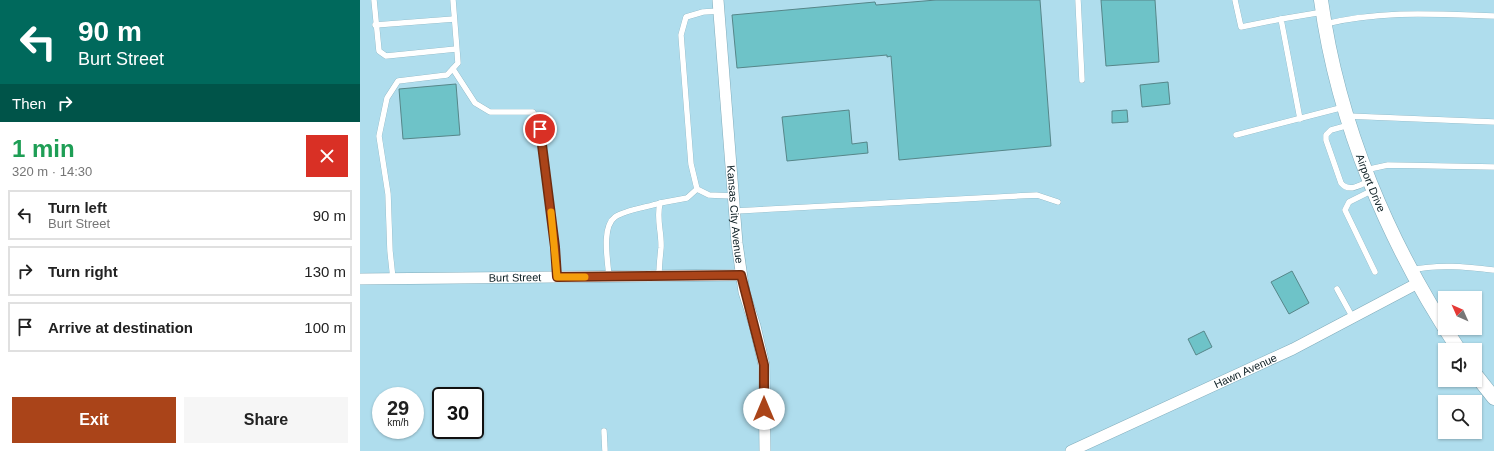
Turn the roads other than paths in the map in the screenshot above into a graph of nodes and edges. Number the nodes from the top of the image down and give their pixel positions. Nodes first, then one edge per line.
1 (374, 0) edge
2 (453, 0) edge
3 (1078, 0) edge
4 (1234, 0) edge
5 (718, 5) edge
6 (1323, 12) edge
7 (1494, 16) edge
8 (454, 19) junction
9 (1281, 19) junction
10 (375, 25) junction
11 (456, 49) junction
12 (453, 69) junction
13 (1082, 80) dead end
14 (1347, 116) junction
15 (1300, 119) junction
16 (1494, 122) edge
17 (1236, 135) dead end
18 (1494, 167) edge
19 (1369, 180) junction
20 (697, 189) junction
21 (734, 196) junction
22 (1058, 202) dead end
23 (660, 203) junction
24 (736, 211) junction
25 (1411, 270) junction
26 (1494, 270) edge
27 (1375, 272) dead end
28 (741, 275) junction
29 (659, 276) junction
30 (557, 277) junction
31 (609, 277) junction
32 (360, 279) edge
33 (392, 279) junction
34 (1418, 283) junction
35 (1338, 289) dead end
36 (1354, 318) junction
37 (1455, 343) edge
38 (1482, 383) edge
39 (1494, 398) edge
40 (604, 431) dead end
41 (605, 451) edge
42 (765, 451) edge
43 (1070, 451) edge

1 - 10 lane
2 - 8 lane
3 - 13 lane
4 - 9 lane
5 - 20 lane
5 - 21 street, Kansas City Avenue
6 - 7 lane
6 - 9 lane
6 - 14 street, Airport Drive
8 - 10 lane
8 - 11 lane
9 - 15 lane
10 - 11 lane
11 - 12 lane
12 - 30 lane
12 - 33 lane
14 - 15 lane
14 - 16 lane
14 - 19 street, Airport Drive
14 - 19 lane
15 - 17 lane
18 - 19 lane
19 - 25 street, Airport Drive
19 - 27 lane
20 - 21 lane
20 - 23 lane
21 - 24 street, Kansas City Avenue
22 - 24 lane
23 - 29 lane
23 - 31 lane
24 - 28 street, Kansas City Avenue
25 - 26 lane
25 - 34 street, Airport Drive
28 - 29 street, Burt Street
28 - 42 street, Kansas City Avenue
29 - 31 street, Burt Street
30 - 31 street, Burt Street
30 - 33 street, Burt Street
32 - 33 street, Burt Street
34 - 36 street, Hawn Avenue
34 - 37 street, Airport Drive
35 - 36 lane
36 - 43 street, Hawn Avenue
38 - 39 street
40 - 41 lane

